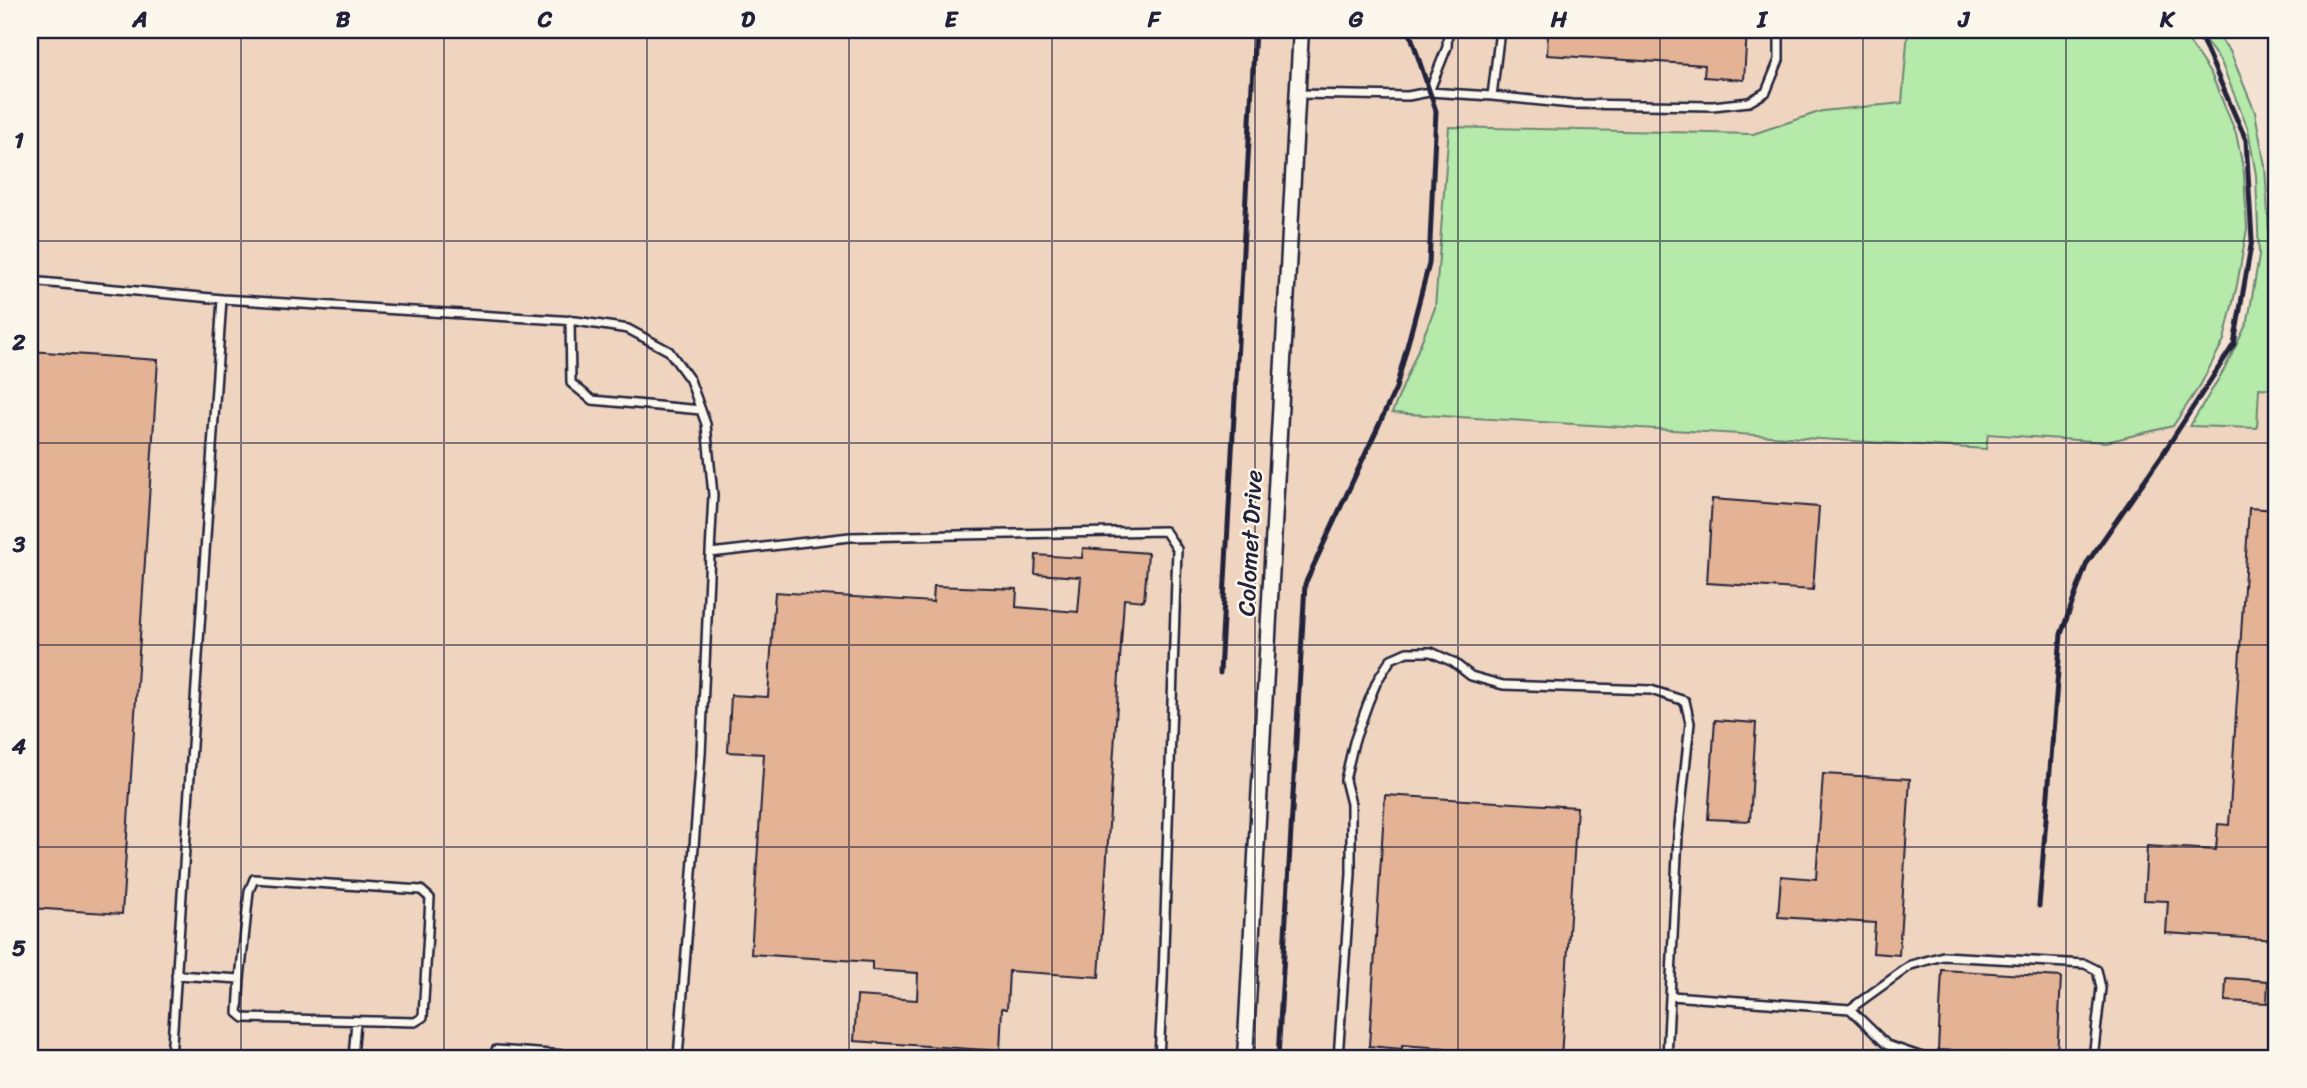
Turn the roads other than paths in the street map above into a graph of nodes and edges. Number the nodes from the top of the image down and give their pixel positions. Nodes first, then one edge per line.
1 (1301, 30) edge
2 (1448, 30) edge
3 (1500, 30) edge
4 (1779, 30) edge
5 (1430, 92) junction
6 (1297, 94) junction
7 (1492, 96) junction
8 (30, 281) edge
9 (222, 299) junction
10 (570, 320) junction
11 (701, 410) junction
12 (710, 553) junction
13 (176, 975) junction
14 (240, 979) junction
15 (1671, 996) junction
16 (1850, 1010) junction
17 (356, 1021) junction
18 (171, 1058) edge
19 (353, 1058) edge
20 (495, 1058) edge
21 (606, 1058) edge
22 (678, 1058) edge
23 (1159, 1058) edge
24 (1245, 1058) edge
25 (1338, 1058) edge
26 (1667, 1058) edge
27 (1925, 1058) edge
28 (2091, 1058) edge

1 - 6 street, Colomet Drive
2 - 5 lane
3 - 7 lane
4 - 7 lane
5 - 6 lane
5 - 7 lane
6 - 24 street, Colomet Drive
8 - 9 lane
9 - 10 lane
9 - 13 lane
10 - 11 lane
10 - 11 lane
11 - 12 lane
12 - 22 lane
12 - 23 lane
13 - 14 lane
13 - 18 lane
14 - 17 lane
14 - 17 lane
15 - 16 lane
15 - 25 lane
15 - 26 lane
16 - 27 lane
16 - 28 lane
17 - 19 lane
20 - 21 lane

